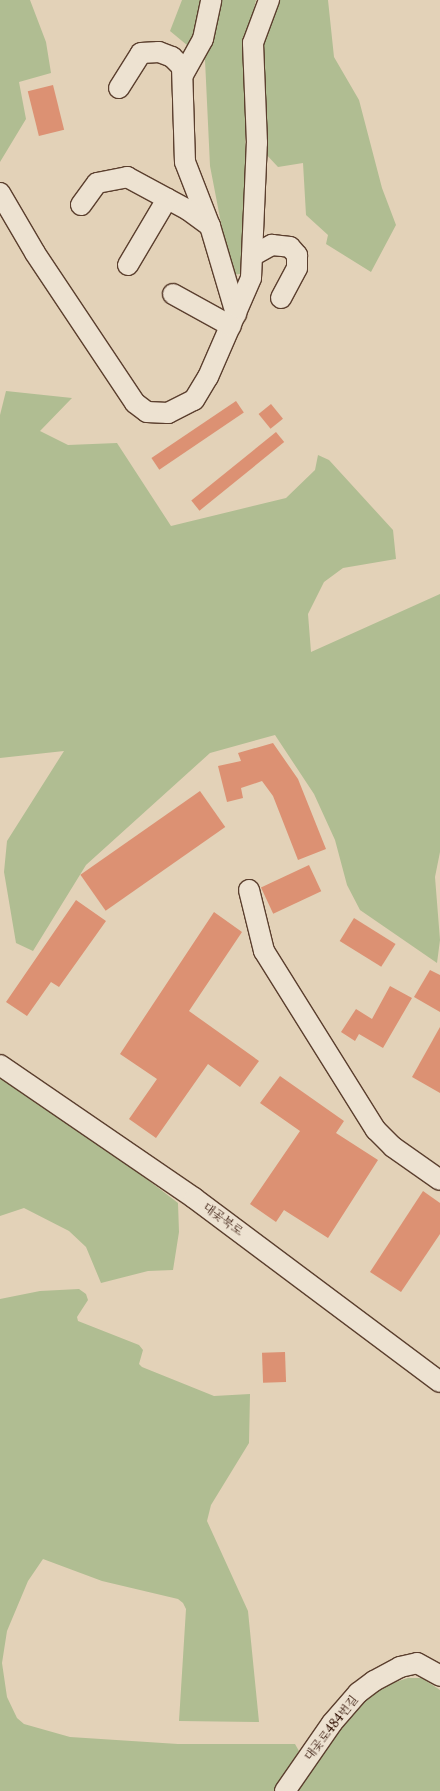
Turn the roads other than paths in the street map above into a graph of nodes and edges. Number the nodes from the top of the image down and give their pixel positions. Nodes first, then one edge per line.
1 (211, 0) edge
2 (269, 0) edge
3 (183, 75) junction
4 (119, 88) dead end
5 (0, 193) edge
6 (167, 199) junction
7 (81, 205) dead end
8 (210, 226) junction
9 (252, 256) junction
10 (128, 265) dead end
11 (173, 294) dead end
12 (281, 298) dead end
13 (233, 320) junction
14 (249, 890) dead end
15 (0, 1065) edge
16 (440, 1180) edge
17 (439, 1383) edge
18 (440, 1676) edge
19 (285, 1791) edge

1 - 3 street
2 - 9 street
3 - 4 street
3 - 8 street
5 - 13 street
6 - 7 street
6 - 8 street
6 - 10 street
8 - 13 street
9 - 12 street
9 - 13 street
11 - 13 street
14 - 16 street
15 - 17 street, 대곶북로
18 - 19 street, 대곶로484번길

